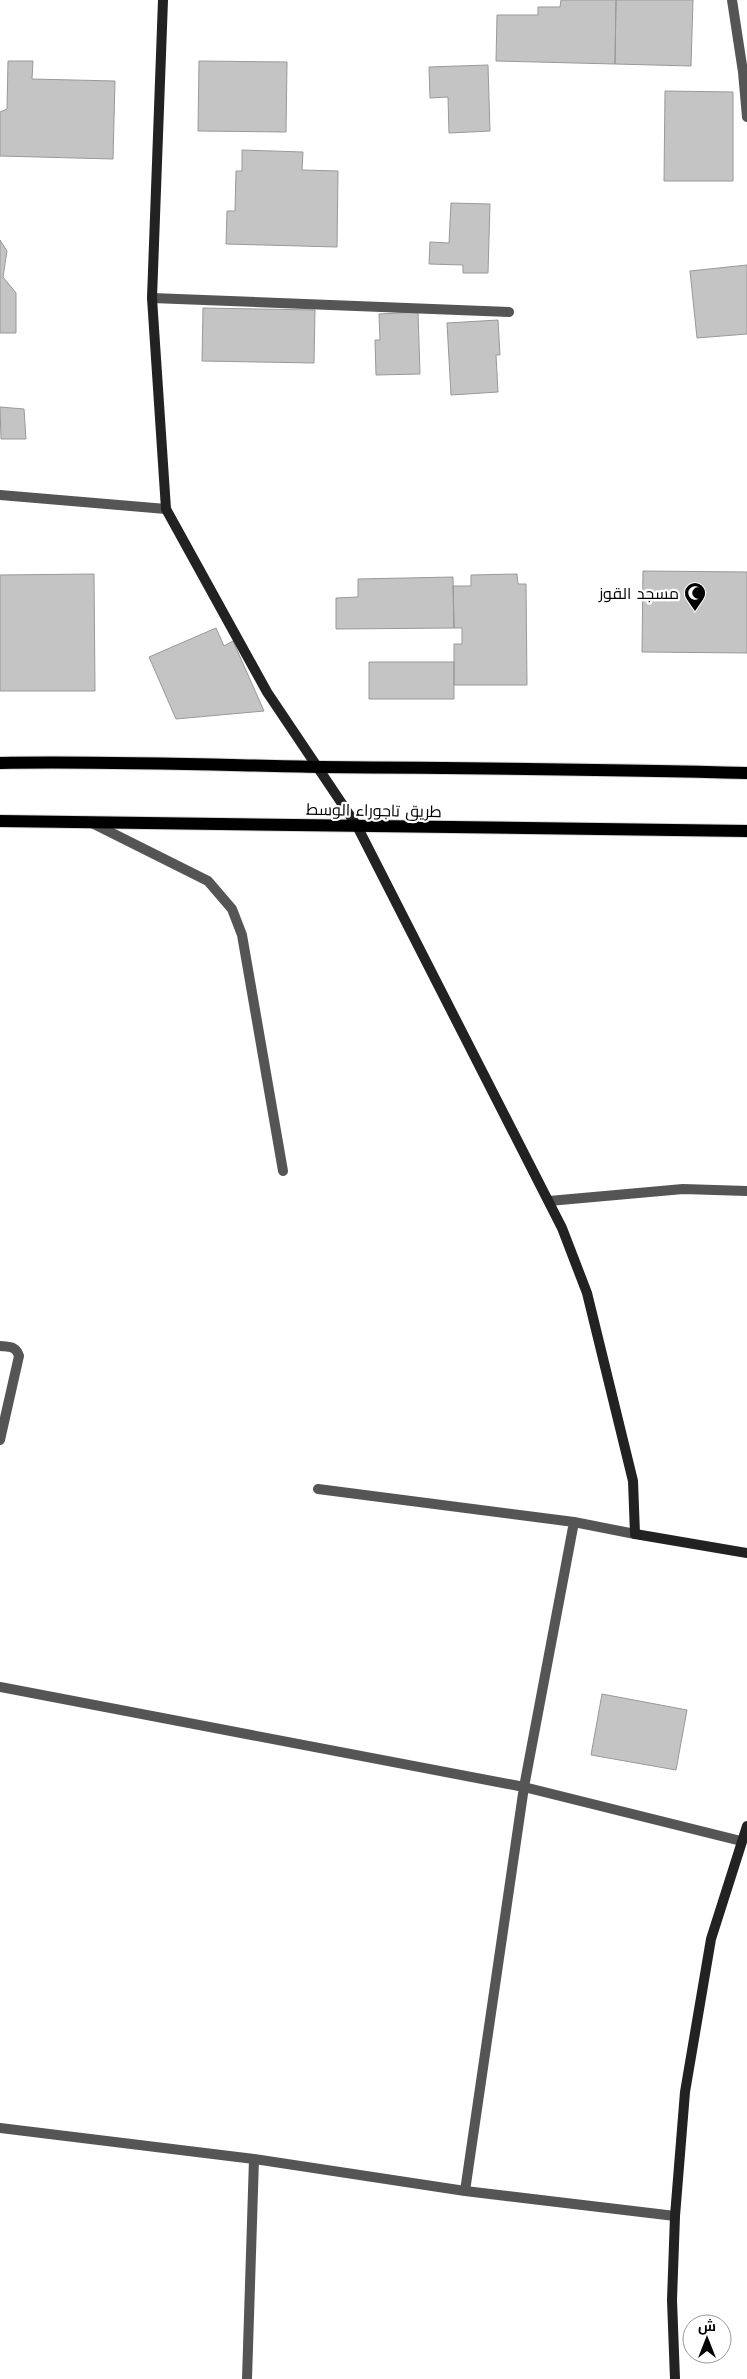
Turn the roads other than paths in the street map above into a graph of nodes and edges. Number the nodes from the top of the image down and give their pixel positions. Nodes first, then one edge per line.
1 (163, 0) edge
2 (732, 0) edge
3 (745, 72) edge
4 (747, 117) edge
5 (152, 298) junction
6 (509, 312) dead end
7 (0, 495) edge
8 (166, 509) junction
9 (0, 763) edge
10 (319, 767) junction
11 (747, 773) edge
12 (86, 820) junction
13 (0, 821) edge
14 (357, 826) junction
15 (747, 830) edge
16 (283, 1170) dead end
17 (747, 1191) edge
18 (549, 1201) junction
19 (0, 1346) edge
20 (0, 1440) edge
21 (318, 1489) dead end
22 (574, 1522) junction
23 (635, 1534) junction
24 (747, 1553) edge
25 (0, 1687) edge
26 (524, 1787) junction
27 (747, 1826) edge
28 (742, 1841) junction
29 (0, 2128) edge
30 (254, 2159) junction
31 (465, 2191) junction
32 (675, 2216) junction
33 (248, 2379) edge
34 (676, 2379) edge

1 - 5 street
2 - 3 street
3 - 4 street
5 - 6 street
5 - 8 street
7 - 8 street
8 - 10 street
9 - 10 main road
10 - 11 main road
10 - 14 street
12 - 13 main road, طريق تاجوراء الوسط
12 - 14 main road, طريق تاجوراء الوسط
12 - 16 street
14 - 15 main road, طريق تاجوراء الوسط
14 - 18 street
17 - 18 street
18 - 23 street
19 - 20 street
21 - 22 street
22 - 23 street
22 - 26 street
23 - 24 street
25 - 26 street
26 - 28 street
26 - 31 street
27 - 28 street
28 - 32 street
29 - 30 street
30 - 31 street
30 - 33 street
31 - 32 street
32 - 34 street

